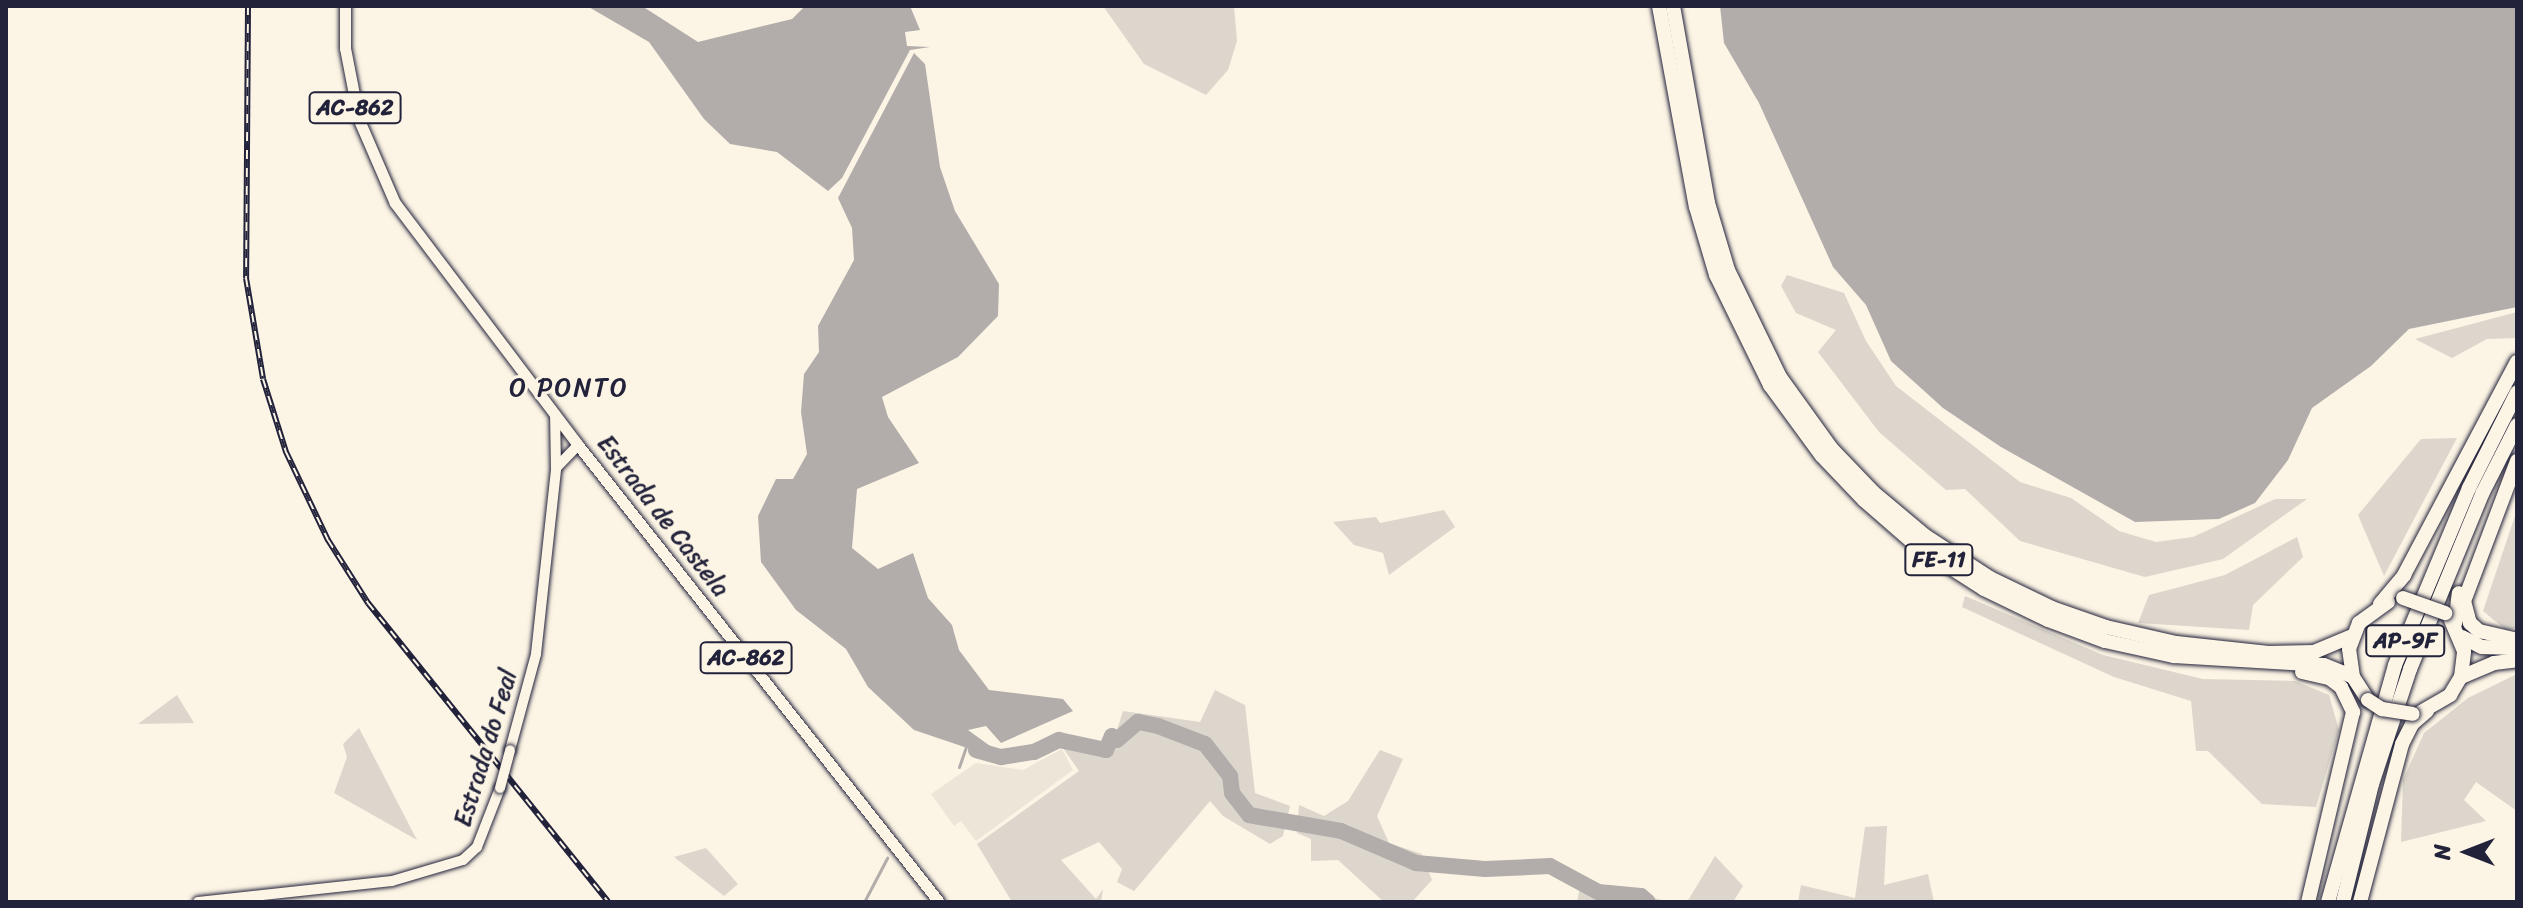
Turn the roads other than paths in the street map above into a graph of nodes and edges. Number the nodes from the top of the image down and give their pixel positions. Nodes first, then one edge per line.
1 (345, 6) edge
2 (1659, 6) edge
3 (1673, 6) edge
4 (2517, 362) edge
5 (2517, 392) edge
6 (555, 412) junction
7 (2517, 425) edge
8 (578, 445) junction
9 (562, 454) junction
10 (2517, 460) edge
11 (2380, 604) junction
12 (2454, 625) junction
13 (2352, 636) junction
14 (2517, 640) edge
15 (2105, 641) junction
16 (2517, 648) edge
17 (2517, 660) edge
18 (2461, 677) junction
19 (2355, 683) junction
20 (2420, 713) junction
21 (2338, 779) junction
22 (198, 902) edge
23 (939, 902) edge
24 (2308, 902) edge
25 (2328, 902) edge
26 (2343, 902) edge
27 (2360, 902) edge

1 - 6 main road, Estrada de Castela / AC-862
2 - 15 highway, FE-11
3 - 13 highway, FE-11
4 - 11 highway
5 - 25 highway, AP-9F
6 - 8 main road, Estrada de Castela / AC-862
6 - 9 main road, Estrada do Feal
7 - 26 highway, AP-9F
8 - 9 main road
8 - 23 main road, Estrada de Castela / AC-862
9 - 22 main road, Estrada do Feal, bridge
10 - 12 highway
10 - 14 highway
11 - 12 highway, bridge
11 - 13 highway, FE-11
12 - 16 highway
12 - 18 highway
13 - 19 highway
15 - 19 highway, FE-11
15 - 21 highway, FE-11
17 - 18 highway
18 - 20 highway
19 - 20 highway, bridge
19 - 21 highway
20 - 27 highway
21 - 24 highway

